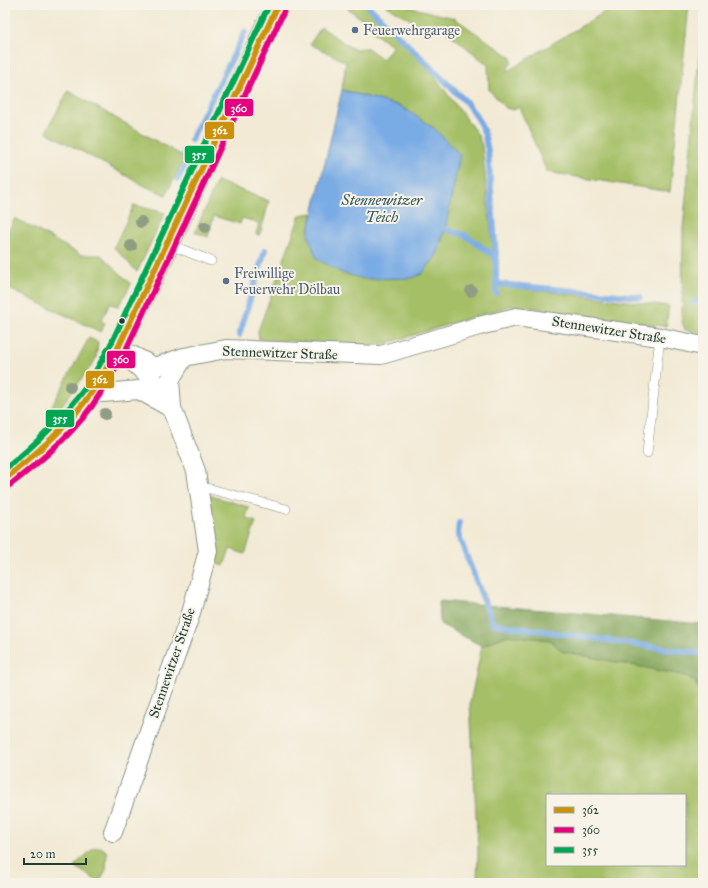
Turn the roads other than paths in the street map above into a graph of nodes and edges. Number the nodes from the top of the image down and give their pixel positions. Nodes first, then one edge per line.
1 (276, 6) edge
2 (168, 244) junction
3 (211, 261) dead end
4 (660, 337) junction
5 (703, 346) edge
6 (118, 348) junction
7 (184, 358) junction
8 (93, 391) junction
9 (172, 408) junction
10 (647, 453) dead end
11 (5, 479) edge
12 (199, 486) junction
13 (286, 509) dead end
14 (113, 832) dead end

1 - 2 street
2 - 3 lane
2 - 6 street
4 - 5 street, Stennewitzer Straße
4 - 7 street, Stennewitzer Straße
4 - 10 lane
6 - 7 street, Stennewitzer Straße
6 - 8 street
6 - 9 street, Stennewitzer Straße
7 - 9 street
8 - 9 street
8 - 11 street
9 - 12 street, Stennewitzer Straße
12 - 13 lane
12 - 14 street, Stennewitzer Straße

